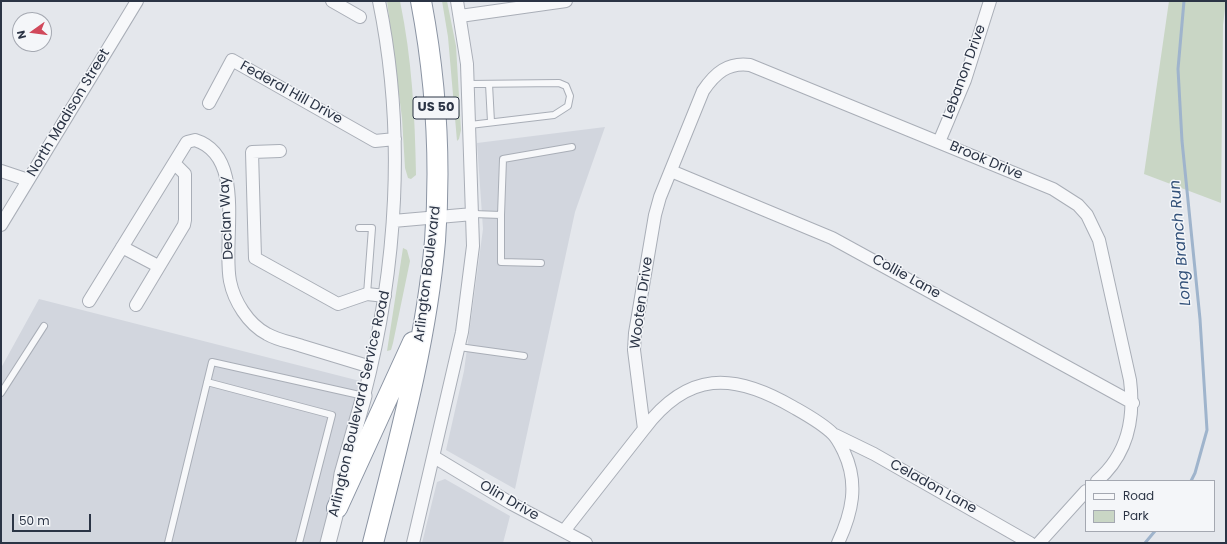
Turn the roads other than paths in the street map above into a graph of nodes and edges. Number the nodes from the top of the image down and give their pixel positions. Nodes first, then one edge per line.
1 (137, 1) edge
2 (332, 1) edge
3 (379, 1) edge
4 (422, 1) edge
5 (456, 1) edge
6 (566, 1) edge
7 (990, 1) edge
8 (460, 16) junction
9 (360, 17) dead end
10 (469, 84) junction
11 (489, 84) junction
12 (209, 103) dead end
13 (491, 122) junction
14 (470, 125) junction
15 (395, 139) junction
16 (939, 142) junction
17 (572, 147) dead end
18 (280, 151) dead end
19 (174, 163) junction
20 (1, 171) edge
21 (671, 171) junction
22 (28, 180) junction
23 (473, 214) junction
24 (501, 215) junction
25 (436, 217) junction
26 (393, 221) junction
27 (1, 225) edge
28 (359, 228) dead end
29 (122, 247) junction
30 (541, 263) dead end
31 (158, 266) junction
32 (367, 294) junction
33 (385, 296) junction
34 (89, 301) dead end
35 (136, 305) dead end
36 (425, 317) junction
37 (44, 326) dead end
38 (459, 347) junction
39 (524, 356) dead end
40 (371, 367) junction
41 (207, 382) junction
42 (1, 393) edge
43 (364, 396) junction
44 (1132, 403) junction
45 (644, 429) junction
46 (835, 435) junction
47 (434, 457) junction
48 (1099, 480) edge
49 (1085, 492) edge
50 (337, 508) junction
51 (564, 531) junction
52 (376, 537) edge
53 (168, 543) edge
54 (299, 543) edge
55 (328, 543) edge
56 (413, 543) edge
57 (586, 543) edge
58 (838, 543) edge
59 (1030, 543) edge
60 (1039, 543) edge

1 - 22 street, North Madison Street
2 - 9 street
3 - 15 street, Arlington Boulevard Service Road
4 - 25 highway, Arlington Boulevard / US 50
5 - 8 street
6 - 8 street
7 - 16 street, Lebanon Drive
8 - 10 street
10 - 11 lane
10 - 14 street
11 - 13 lane
11 - 13 lane
12 - 15 street, Federal Hill Drive
13 - 14 lane
14 - 23 street
15 - 26 street, Arlington Boulevard Service Road
16 - 21 street, Brook Drive
16 - 44 street, Brook Drive
17 - 24 lane
18 - 32 street
19 - 29 street, Declan Way
19 - 31 street
19 - 40 street, Declan Way
20 - 22 street
21 - 44 street, Collie Lane
21 - 45 street, Wooten Drive
22 - 27 street, North Madison Street
23 - 24 lane
23 - 25 street
23 - 38 street
24 - 30 lane
25 - 26 street
25 - 36 highway, Arlington Boulevard / US 50
26 - 33 street, Arlington Boulevard Service Road
28 - 32 lane
29 - 31 street
29 - 34 street, Declan Way
31 - 35 street
32 - 33 street
33 - 40 street, Arlington Boulevard Service Road
36 - 50 highway
36 - 52 highway, Arlington Boulevard / US 50
37 - 42 lane
38 - 39 lane
38 - 47 street
40 - 43 street, Arlington Boulevard Service Road
41 - 43 lane
41 - 53 lane
41 - 54 lane
43 - 50 street, Arlington Boulevard Service Road
44 - 48 street, Brook Drive
45 - 46 street
45 - 51 street
46 - 58 street
46 - 59 street, Celadon Lane
47 - 51 street, Olin Drive
47 - 56 street
49 - 60 street
50 - 55 street, Arlington Boulevard Service Road
51 - 57 street, Olin Drive

